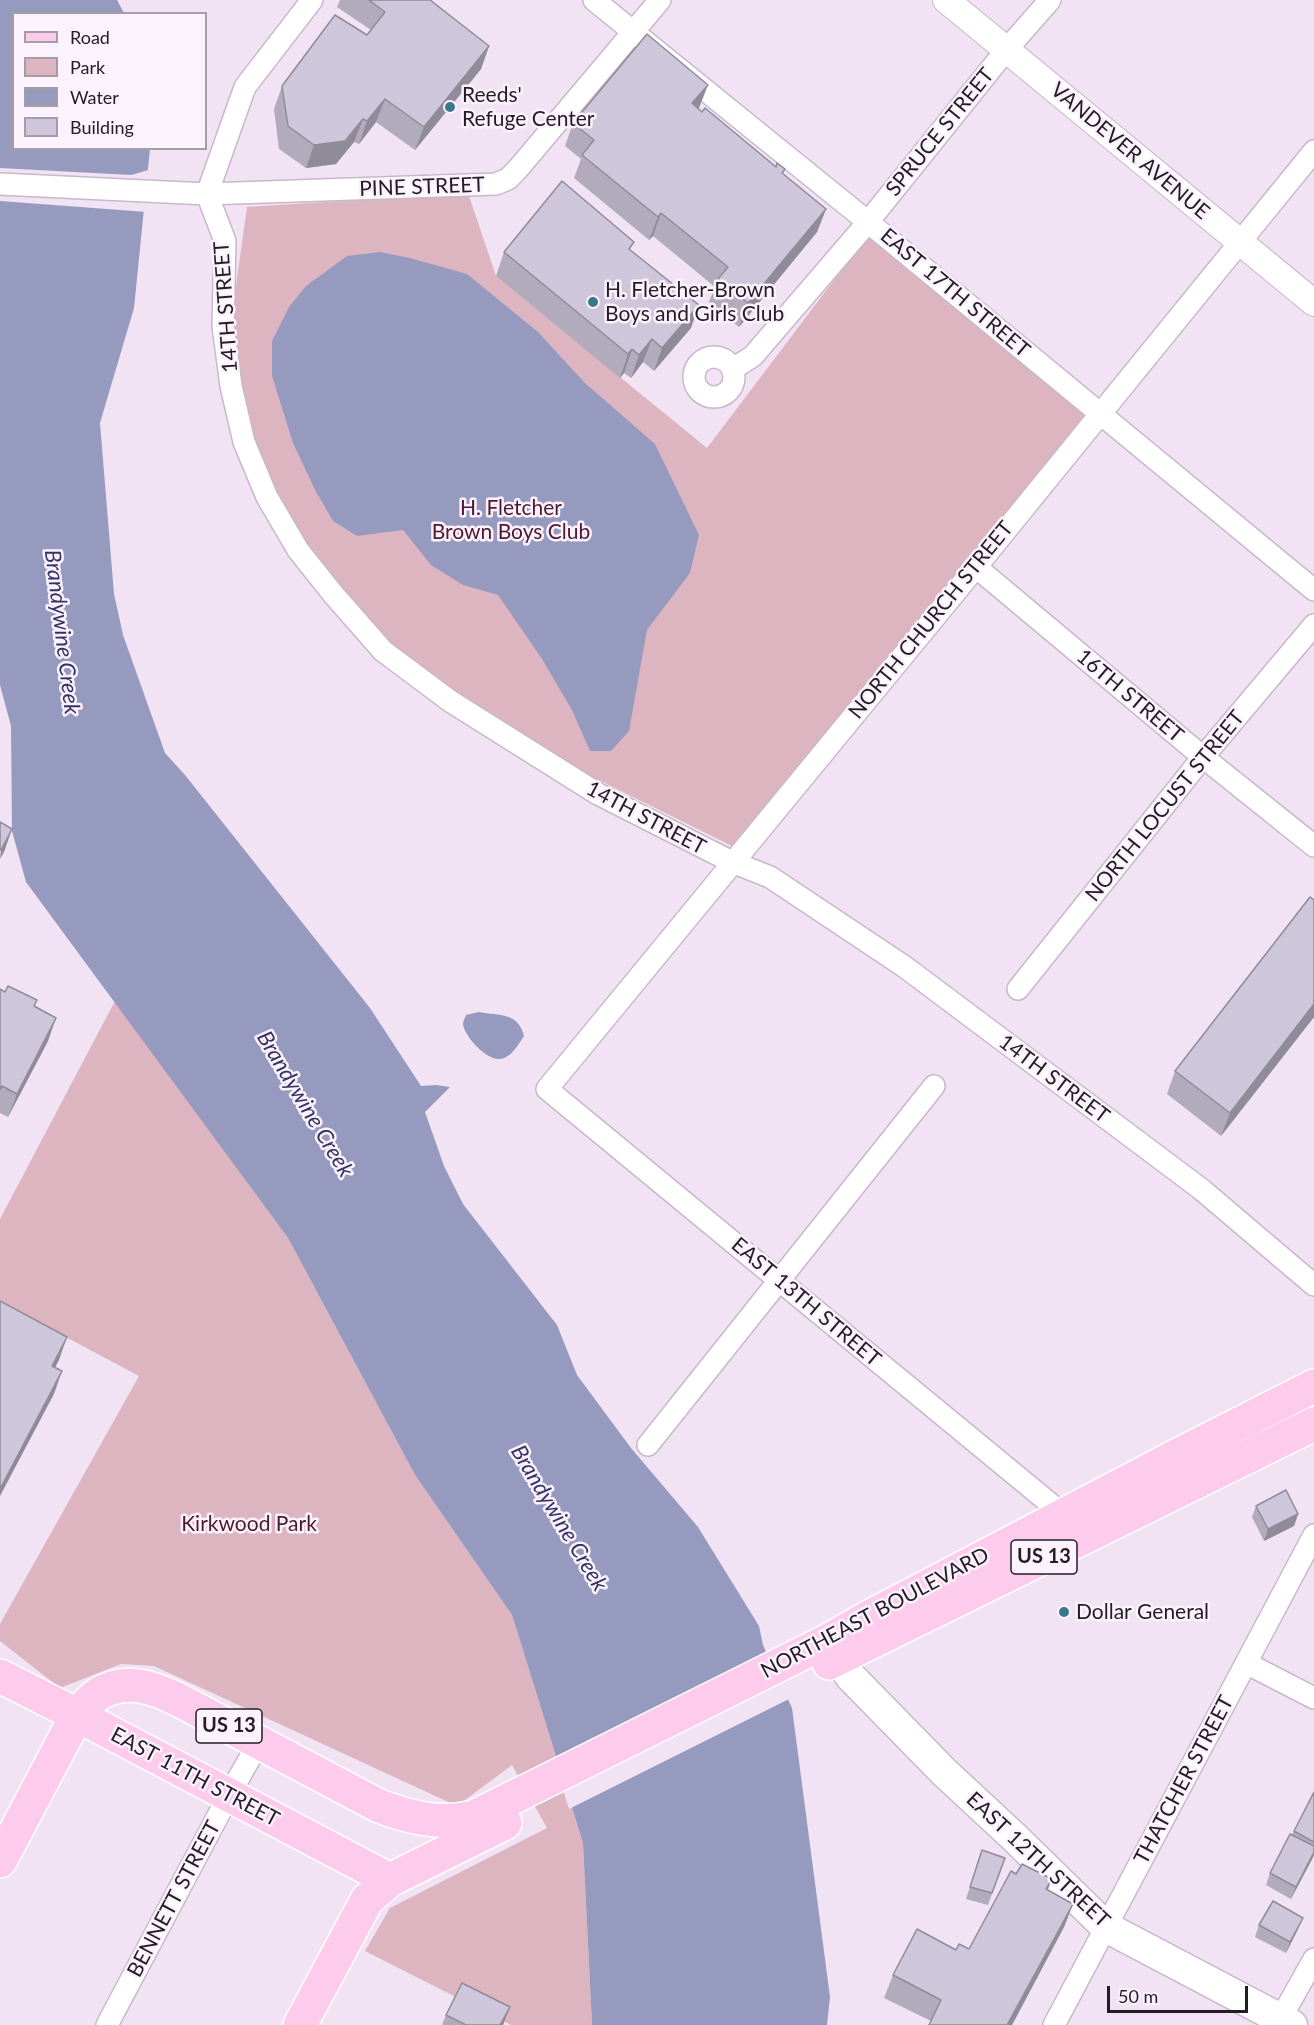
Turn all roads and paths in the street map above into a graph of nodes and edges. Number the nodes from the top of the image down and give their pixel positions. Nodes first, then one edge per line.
1 (312, 0) edge
2 (594, 0) edge
3 (660, 0) edge
4 (946, 0) edge
5 (1050, 0) edge
6 (634, 32) junction
7 (1007, 50) junction
8 (1314, 151) edge
9 (0, 184) edge
10 (207, 194) junction
11 (868, 222) junction
12 (1239, 241) junction
13 (1314, 303) edge
14 (733, 369) dead end
15 (1100, 413) junction
16 (976, 567) junction
17 (1314, 590) edge
18 (1314, 625) edge
19 (1203, 757) junction
20 (1314, 846) edge
21 (732, 862) junction
22 (1018, 989) dead end
23 (934, 1086) dead end
24 (548, 1089) joint
25 (780, 1280) junction
26 (1314, 1285) edge
27 (1314, 1386) edge
28 (1314, 1424) edge
29 (648, 1445) dead end
30 (1064, 1515) junction
31 (1314, 1535) edge
32 (832, 1650) junction
33 (1246, 1663) junction
34 (0, 1676) edge
35 (1314, 1698) edge
36 (77, 1714) junction
37 (259, 1742) junction
38 (229, 1795) junction
39 (536, 1797) junction
40 (0, 1861) edge
41 (390, 1880) junction
42 (1106, 1927) junction
43 (1314, 1959) edge
44 (1283, 2023) edge
45 (107, 2025) edge
46 (300, 2025) edge
47 (1054, 2025) edge

1 - 10 street
2 - 6 street, EAST 17TH STREET
3 - 6 street, PINE STREET
4 - 7 street, VANDEVER AVENUE
5 - 7 street, SPRUCE STREET
6 - 10 street, PINE STREET
6 - 11 street, EAST 17TH STREET
7 - 11 street, SPRUCE STREET
7 - 12 street, VANDEVER AVENUE
8 - 12 street, NORTH CHURCH STREET
9 - 10 street, PINE STREET
10 - 21 street, 14TH STREET
11 - 14 street, SPRUCE STREET
11 - 15 street, EAST 17TH STREET
12 - 13 street, VANDEVER AVENUE
12 - 15 street, NORTH CHURCH STREET
15 - 16 street, NORTH CHURCH STREET
15 - 17 street, EAST 17TH STREET
16 - 19 street, 16TH STREET
16 - 21 street, NORTH CHURCH STREET
18 - 19 street, NORTH LOCUST STREET
19 - 20 street, 16TH STREET
19 - 22 street, NORTH LOCUST STREET
21 - 24 street, NORTH CHURCH STREET
21 - 26 street, 14TH STREET
23 - 25 street
24 - 25 street, EAST 13TH STREET
25 - 29 street
25 - 30 street, EAST 13TH STREET
27 - 30 main road, NORTHEAST BOULEVARD / US 13
28 - 32 main road, NORTHEAST BOULEVARD / US 13
30 - 32 main road, NORTHEAST BOULEVARD / US 13
31 - 33 street, THATCHER STREET
32 - 39 main road, NORTHEAST BOULEVARD / US 13
32 - 42 main road, EAST 12TH STREET
33 - 35 street
33 - 42 street, THATCHER STREET
34 - 36 main road, EAST 11TH STREET
36 - 37 main road, US 13
36 - 38 main road, EAST 11TH STREET
36 - 40 main road, US 13
37 - 38 street, BENNETT STREET
37 - 39 main road, US 13
38 - 41 main road, EAST 11TH STREET
38 - 45 street, BENNETT STREET
39 - 41 main road, US 13
41 - 46 main road, US 13
42 - 44 main road, EAST 12TH STREET
42 - 47 street, THATCHER STREET
43 - 44 street

